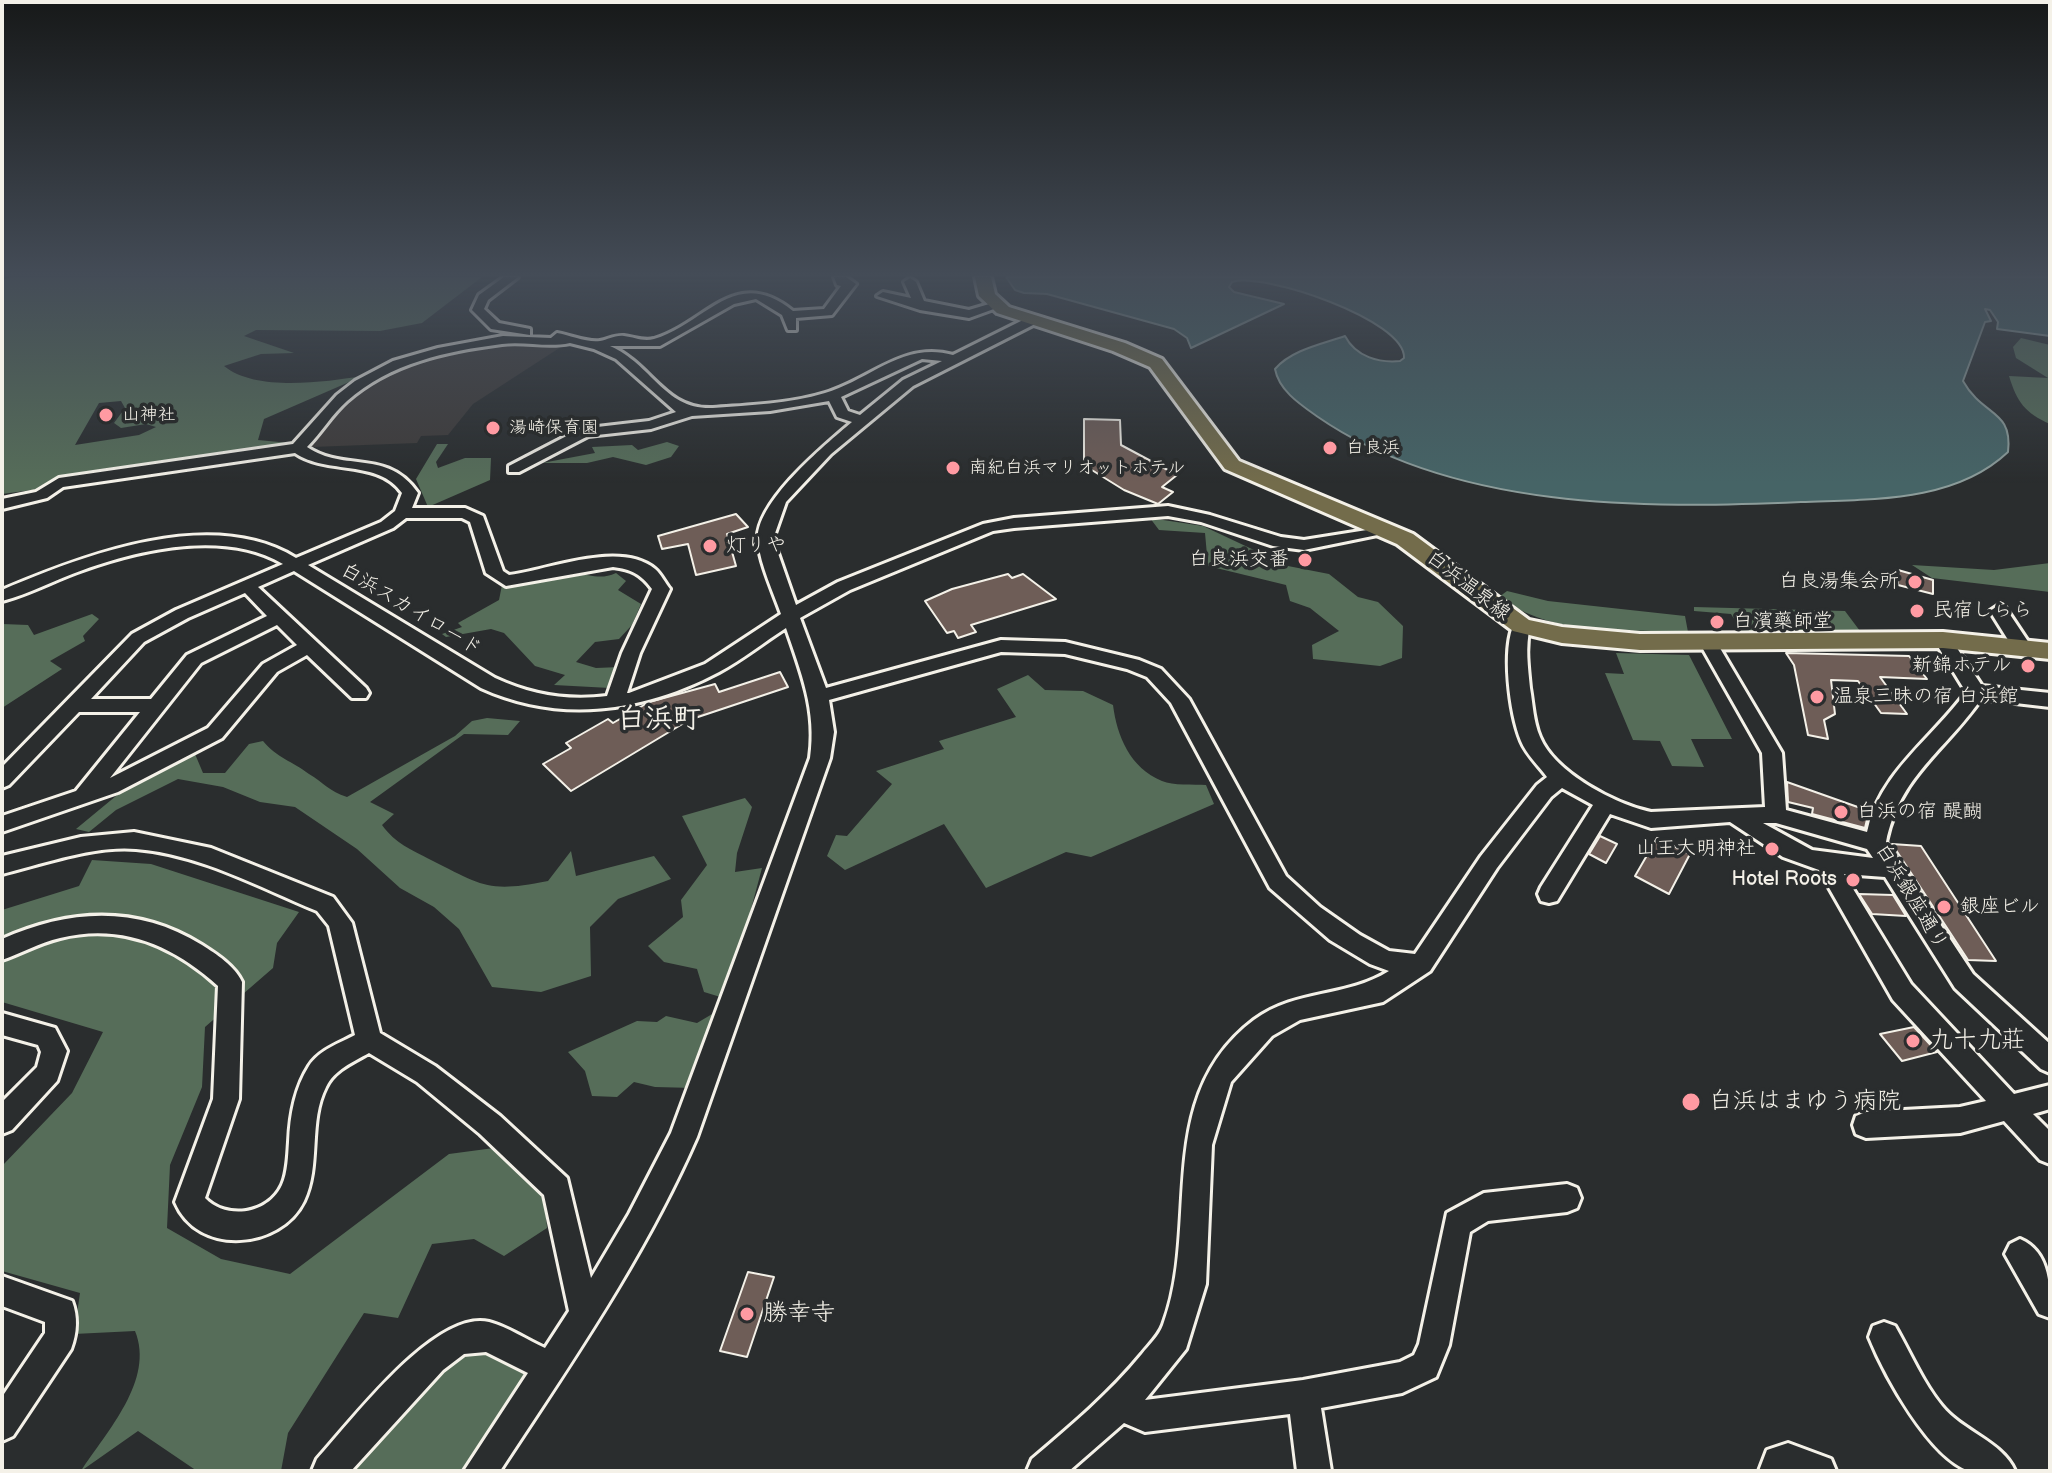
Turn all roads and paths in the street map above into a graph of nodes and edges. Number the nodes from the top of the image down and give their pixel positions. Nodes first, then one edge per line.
1 (477, 346) edge
2 (603, 346) edge
3 (979, 346) edge
4 (1115, 346) edge
5 (951, 359) junction
6 (833, 395) junction
7 (691, 412) junction
8 (863, 421) junction
9 (298, 448) junction
10 (514, 469) dead end
11 (2, 504) edge
12 (402, 513) junction
13 (1386, 529) junction
14 (299, 563) junction
15 (248, 587) junction
16 (2, 596) edge
17 (1999, 611) dead end
18 (277, 618) junction
19 (789, 618) junction
20 (1521, 626) junction
21 (1943, 640) junction
22 (1708, 642) junction
23 (309, 646) junction
24 (2022, 647) junction
25 (2050, 651) edge
26 (1976, 692) junction
27 (359, 693) dead end
28 (819, 696) junction
29 (2050, 700) edge
30 (614, 702) junction
31 (75, 705) junction
32 (156, 706) junction
33 (1560, 778) junction
34 (2, 780) edge
35 (82, 798) junction
36 (1606, 803) junction
37 (1734, 814) junction
38 (1776, 815) junction
39 (2, 824) edge
40 (1875, 843) junction
41 (2, 865) edge
42 (1828, 866) junction
43 (1889, 868) junction
44 (1549, 894) dead end
45 (2, 950) edge
46 (1379, 958) junction
47 (1421, 964) junction
48 (1374, 994) junction
49 (2, 1024) edge
50 (369, 1040) junction
51 (2050, 1061) edge
52 (2050, 1097) edge
53 (2009, 1109) junction
54 (2, 1121) edge
55 (1866, 1125) dead end
56 (2050, 1151) edge
57 (1567, 1198) dead end
58 (2020, 1254) dead end
59 (2, 1291) edge
60 (2050, 1303) edge
61 (585, 1314) junction
62 (1884, 1337) dead end
63 (550, 1367) junction
64 (1303, 1396) junction
65 (1120, 1405) junction
66 (2, 1425) edge
67 (329, 1471) edge
68 (481, 1471) edge
69 (1044, 1471) edge
70 (1314, 1471) edge
71 (1776, 1471) edge
72 (1819, 1471) edge
73 (1998, 1471) edge

1 - 9 street
2 - 7 street
3 - 5 street
4 - 13 main road, 白浜温泉線
5 - 6 street
5 - 8 street
6 - 7 street
6 - 8 street
7 - 10 street
8 - 19 street
9 - 11 street
9 - 12 street
12 - 14 street
12 - 30 street
13 - 19 street, 白浜スカイロード
13 - 20 main road, 白浜温泉線
14 - 15 street
14 - 16 street, 白浜スカイロード
14 - 30 street, 白浜スカイロード
15 - 18 street
15 - 31 street
17 - 24 street
18 - 23 street
18 - 32 street
19 - 28 street
19 - 30 street, 白浜スカイロード
20 - 22 main road, 白浜温泉線
20 - 33 street
21 - 22 main road, 白浜温泉線
21 - 24 main road, 白浜温泉線
21 - 26 street
22 - 38 street
23 - 27 street
23 - 35 street
24 - 25 main road, 白浜温泉線
26 - 29 street
26 - 40 street, 白浜銀座通り
28 - 46 street
28 - 61 street
31 - 32 street
31 - 34 street
32 - 35 street
33 - 36 street
33 - 47 street
35 - 39 street
36 - 37 street
36 - 44 street
37 - 38 street
37 - 42 street
38 - 40 street
40 - 43 street, 白浜銀座通り
41 - 50 street
42 - 43 street
42 - 53 street
43 - 51 street, 白浜銀座通り
45 - 50 street
46 - 47 street
46 - 48 street
47 - 48 street
48 - 65 street
49 - 54 street
50 - 61 street
52 - 53 street
53 - 55 street
53 - 56 street
57 - 64 street
58 - 60 street
59 - 66 street
61 - 63 street
62 - 73 street
63 - 67 street
63 - 68 street
64 - 65 street
64 - 70 street
65 - 69 street
71 - 72 street

